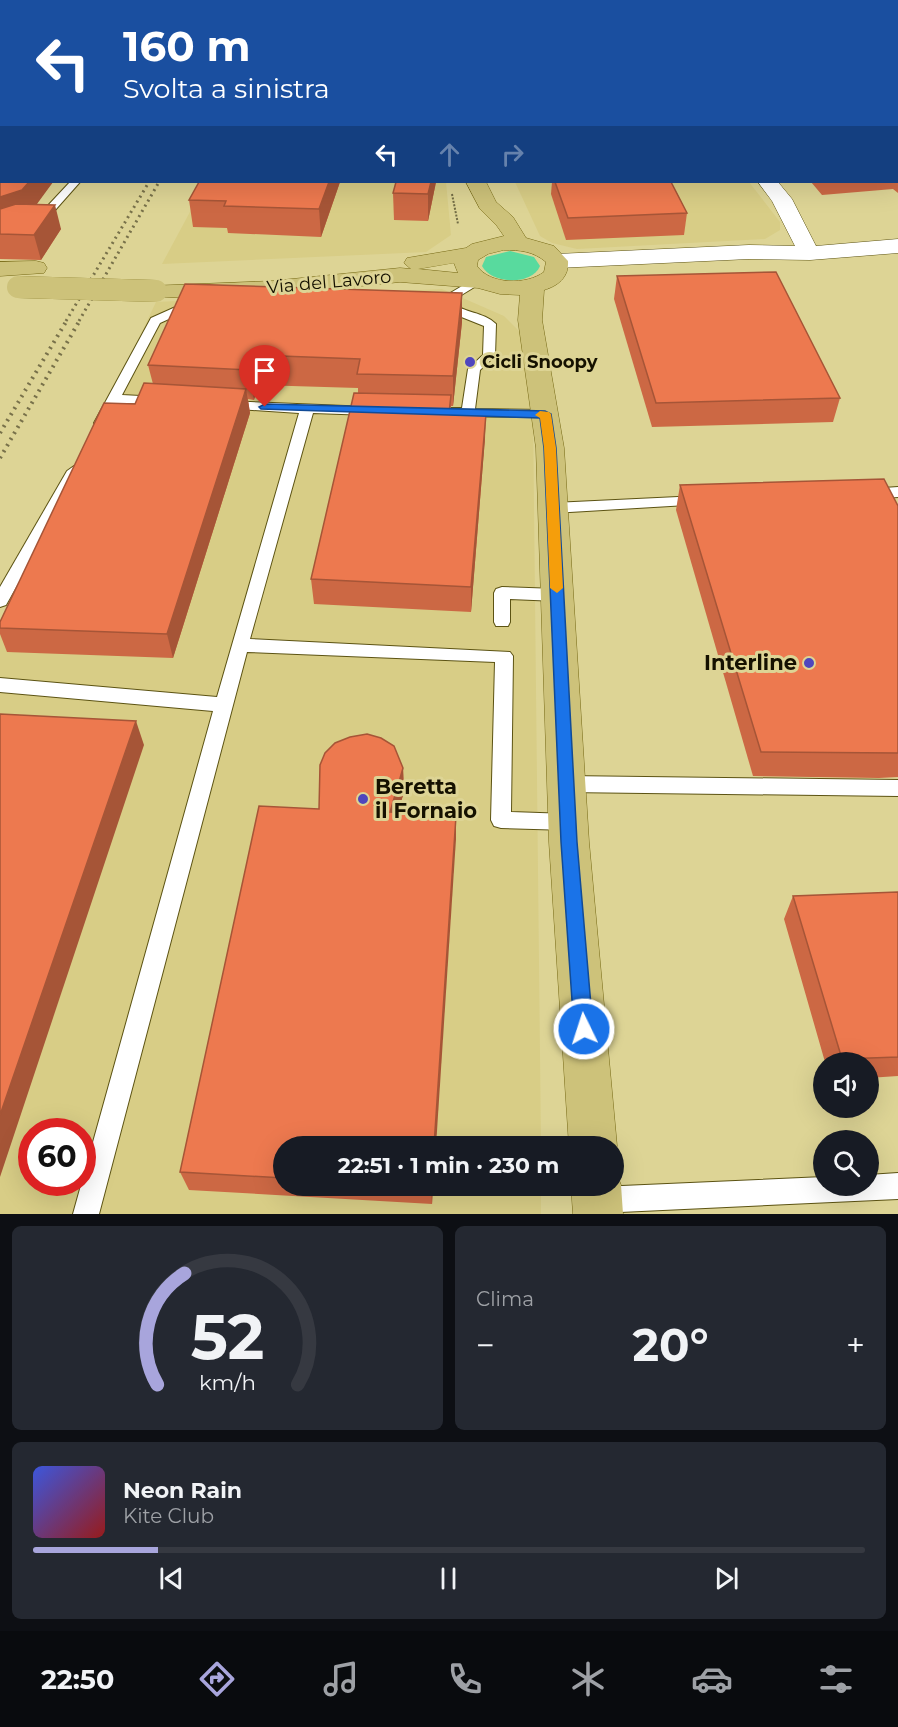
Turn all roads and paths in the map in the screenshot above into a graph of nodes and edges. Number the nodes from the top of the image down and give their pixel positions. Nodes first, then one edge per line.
1 (74, 183) edge
2 (476, 183) edge
3 (769, 183) edge
4 (451, 191) dead end
5 (487, 205) junction
6 (458, 224) dead end
7 (0, 230) edge
8 (898, 237) edge
9 (519, 243) junction
10 (805, 245) junction
11 (898, 246) edge
12 (480, 249) junction
13 (748, 252) junction
14 (557, 261) junction
15 (0, 269) edge
16 (477, 281) junction
17 (9, 286) edge
18 (502, 288) junction
19 (531, 303) junction
20 (189, 305) edge
21 (115, 399) junction
22 (172, 402) edge
23 (217, 404) edge
24 (307, 410) junction
25 (387, 411) edge
26 (410, 411) edge
27 (468, 412) junction
28 (545, 414) junction
29 (92, 438) edge
30 (81, 458) edge
31 (898, 492) edge
32 (850, 495) edge
33 (719, 500) edge
34 (553, 508) junction
35 (557, 596) junction
36 (0, 601) edge
37 (502, 622) dead end
38 (240, 645) junction
39 (0, 685) edge
40 (224, 705) junction
41 (566, 784) junction
42 (898, 788) edge
43 (568, 822) junction
44 (592, 1136) edge
45 (898, 1186) edge
46 (597, 1200) edge
47 (86, 1214) edge

1 - 7 lane
2 - 5 main road
3 - 10 street
4 - 6 path
5 - 9 main road
5 - 12 main road
8 - 10 street
9 - 12 main road, Via del Lavoro
9 - 14 main road
10 - 13 street
11 - 13 street
12 - 15 main road, Via del Lavoro
12 - 16 main road
13 - 14 street
14 - 19 main road
16 - 17 main road, Via del Lavoro, bridge
16 - 18 main road, Via del Lavoro
16 - 27 lane
18 - 19 main road
18 - 19 main road, Via del Lavoro
19 - 28 main road
20 - 21 lane
21 - 22 lane
21 - 29 lane
23 - 24 lane
24 - 25 lane
24 - 38 lane
26 - 27 lane
27 - 28 lane
28 - 34 main road
30 - 36 lane
31 - 32 lane
33 - 34 lane
34 - 35 main road
35 - 37 lane
35 - 41 main road
38 - 40 lane
38 - 43 lane
39 - 40 lane
40 - 47 lane
41 - 42 lane
41 - 43 main road
43 - 44 main road
45 - 46 lane

